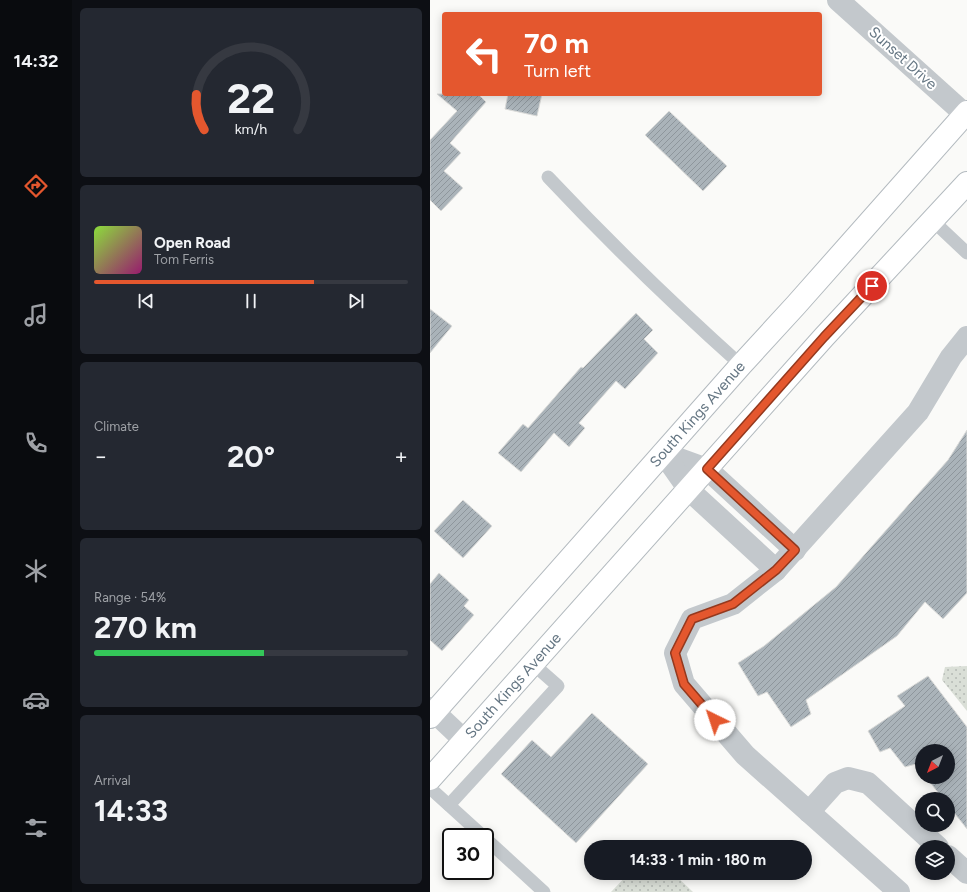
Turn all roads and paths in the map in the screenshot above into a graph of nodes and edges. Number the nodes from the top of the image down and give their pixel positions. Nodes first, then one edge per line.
1 (838, 0) edge
2 (966, 114) edge
3 (548, 177) dead end
4 (967, 183) edge
5 (932, 220) junction
6 (967, 253) edge
7 (967, 337) edge
8 (741, 365) junction
9 (663, 453) junction
10 (707, 469) junction
11 (689, 490) junction
12 (795, 550) junction
13 (776, 570) junction
14 (533, 664) junction
15 (431, 713) edge
16 (464, 740) junction
17 (430, 779) edge
18 (430, 788) edge
19 (449, 805) junction
20 (809, 812) junction
21 (473, 828) edge
22 (930, 840) edge
23 (494, 847) edge
24 (955, 862) edge
25 (967, 873) edge
26 (544, 892) edge
27 (899, 892) edge

1 - 2 street, Sunset Drive
2 - 8 main road, South Kings Avenue
3 - 8 lane
4 - 5 main road, South Kings Avenue
5 - 6 lane
5 - 10 main road, South Kings Avenue
7 - 12 street
8 - 9 main road, South Kings Avenue
9 - 10 street
9 - 11 street
9 - 15 main road, South Kings Avenue
10 - 11 main road, South Kings Avenue
10 - 12 street
11 - 13 street
11 - 14 main road, South Kings Avenue
12 - 13 street
13 - 20 street
14 - 16 main road, South Kings Avenue
14 - 19 lane
15 - 16 street
16 - 17 main road, South Kings Avenue
18 - 19 lane
19 - 21 lane
20 - 22 street
20 - 27 street
23 - 26 lane
24 - 25 street

